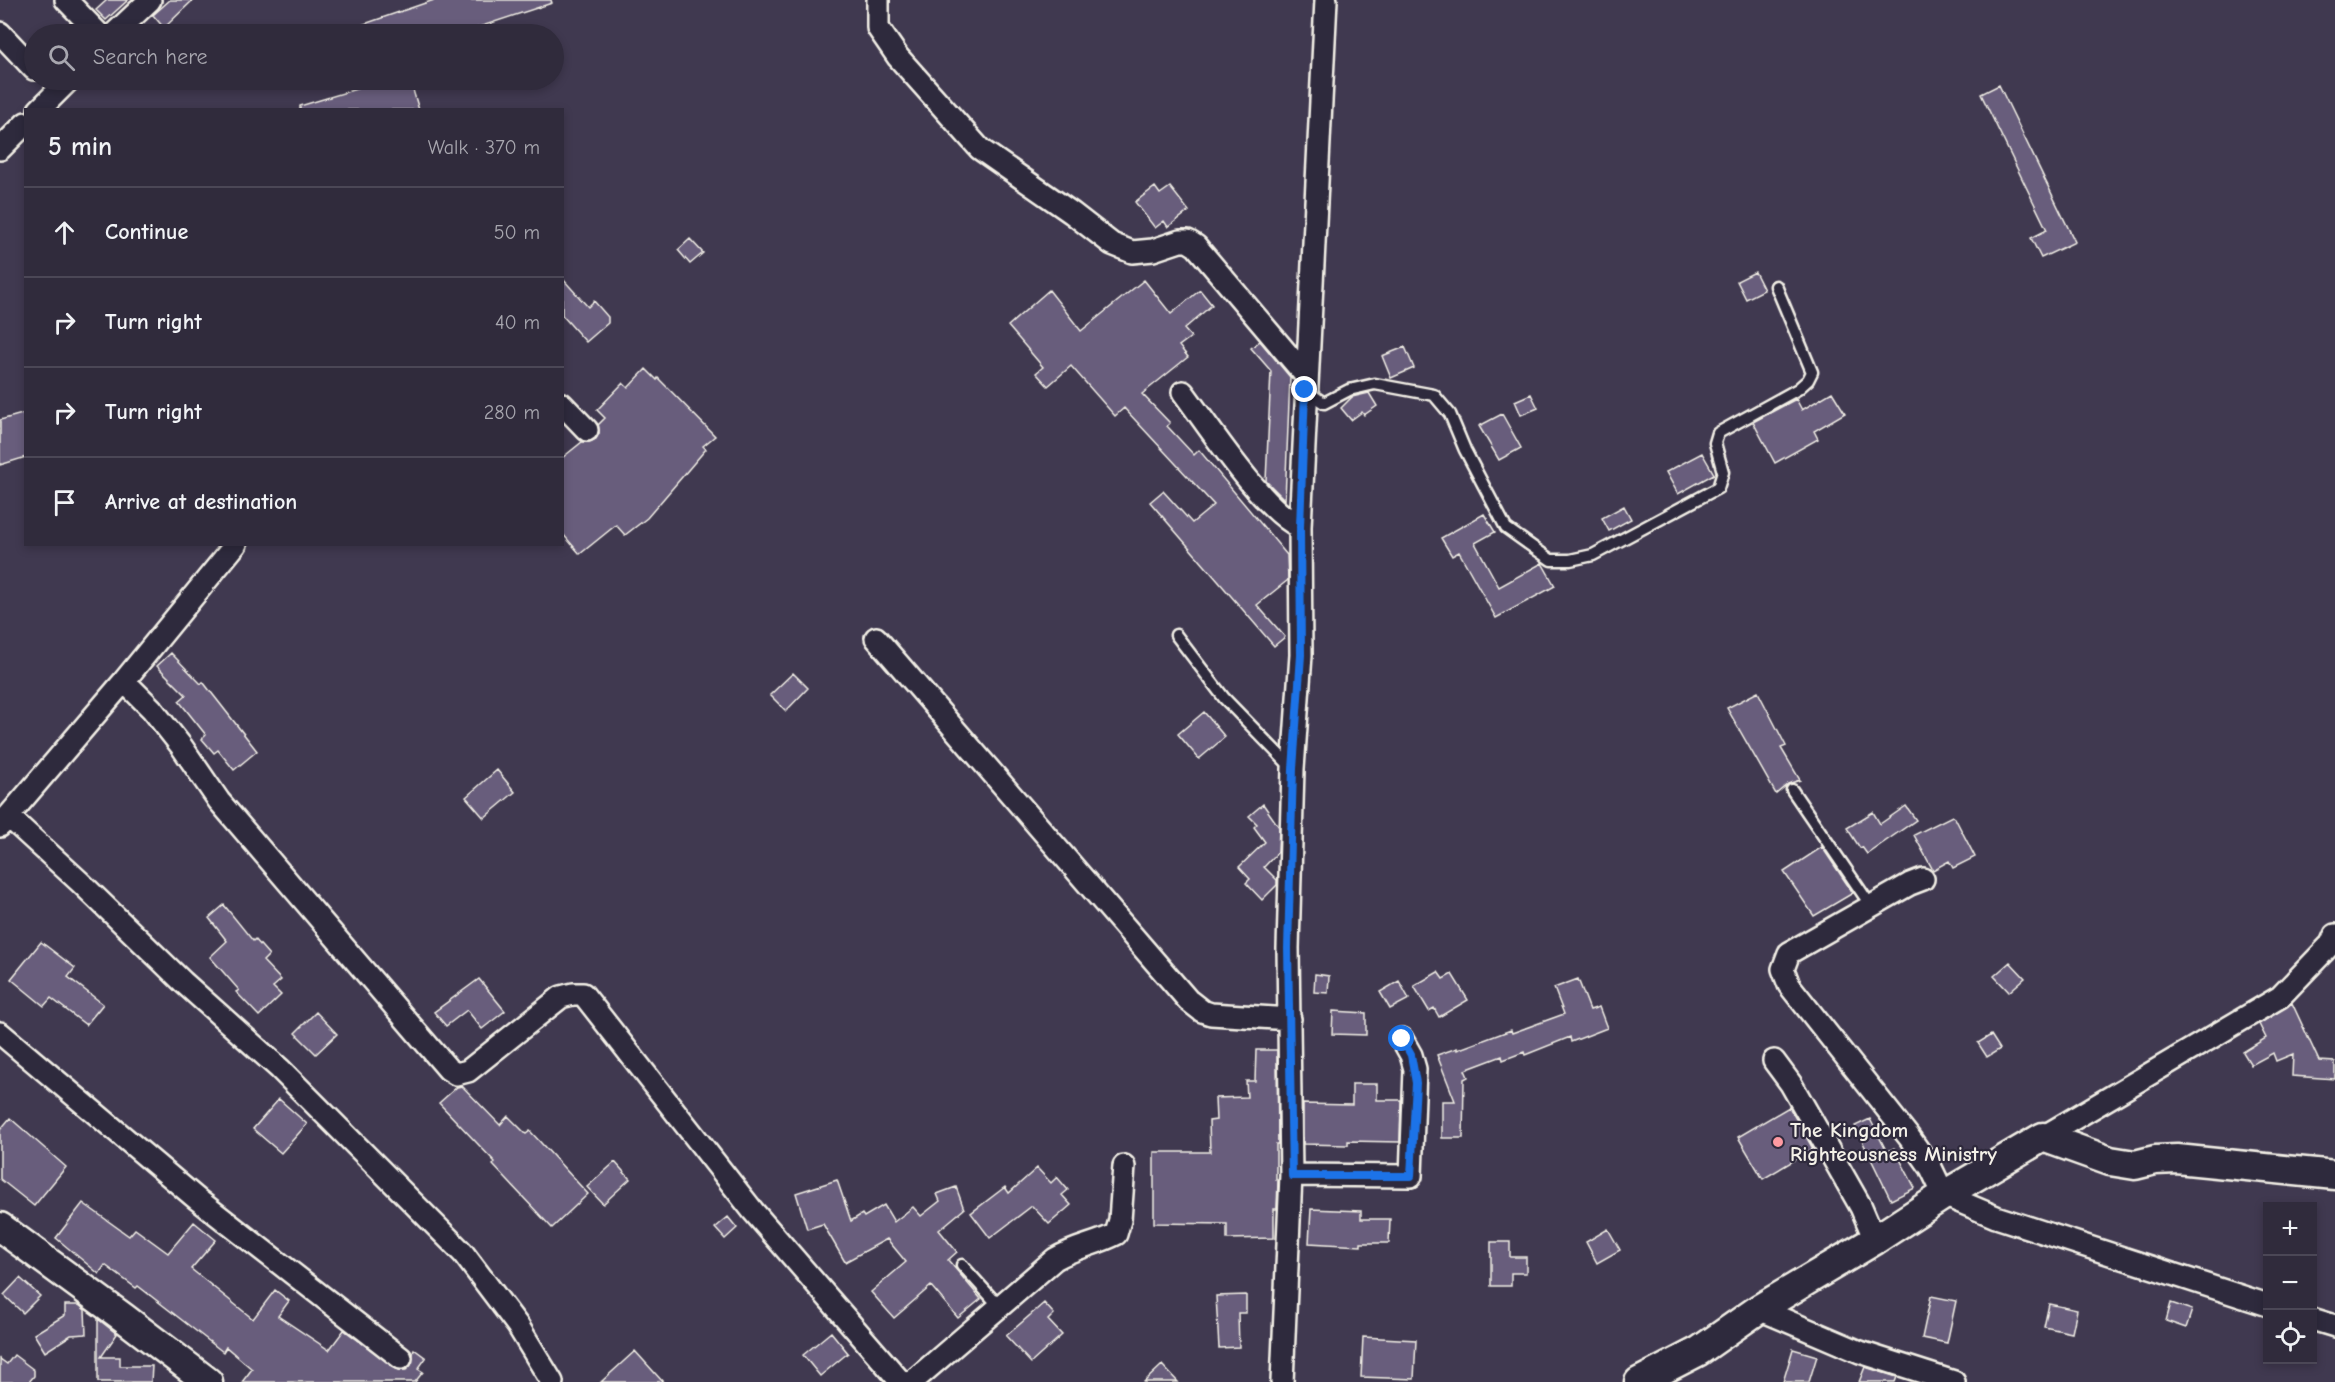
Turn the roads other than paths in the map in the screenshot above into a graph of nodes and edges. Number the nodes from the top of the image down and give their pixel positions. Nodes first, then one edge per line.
1 (66, 0) edge
2 (150, 0) edge
3 (878, 0) edge
4 (1326, 0) edge
5 (89, 24) edge
6 (125, 24) edge
7 (0, 33) edge
8 (24, 58) edge
9 (53, 90) edge
10 (40, 108) edge
11 (24, 124) edge
12 (3, 140) edge
13 (1776, 286) dead end
14 (1306, 383) junction
15 (1183, 392) dead end
16 (564, 406) edge
17 (587, 430) dead end
18 (1300, 527) junction
19 (234, 546) edge
20 (1176, 635) dead end
21 (876, 638) dead end
22 (124, 681) junction
23 (1293, 769) junction
24 (1792, 790) dead end
25 (4, 821) edge
26 (1923, 879) dead end
27 (1870, 906) junction
28 (2335, 935) edge
29 (1290, 1019) junction
30 (0, 1033) edge
31 (1402, 1039) dead end
32 (1774, 1061) dead end
33 (2043, 1137) junction
34 (1124, 1166) dead end
35 (2335, 1175) edge
36 (1292, 1176) junction
37 (1944, 1195) junction
38 (0, 1227) edge
39 (1875, 1240) junction
40 (962, 1265) dead end
41 (2263, 1303) edge
42 (999, 1306) junction
43 (1759, 1309) junction
44 (2317, 1320) edge
45 (2335, 1326) edge
46 (401, 1358) dead end
47 (208, 1382) edge
48 (552, 1382) edge
49 (900, 1382) edge
50 (912, 1382) edge
51 (1282, 1382) edge
52 (1639, 1382) edge
53 (1954, 1382) edge

1 - 5 street
2 - 6 street
3 - 14 street
4 - 14 street
7 - 8 street
9 - 10 street
11 - 12 street
13 - 14 lane
14 - 18 street
15 - 18 street
16 - 17 street
18 - 23 street
19 - 22 street
20 - 23 lane
21 - 29 street
22 - 25 street
22 - 49 street
23 - 29 street
24 - 27 lane
25 - 48 street
26 - 27 street
27 - 37 street
28 - 33 street
29 - 36 street
30 - 46 street
31 - 36 street
32 - 39 street
33 - 35 street
33 - 37 street
34 - 42 street
36 - 51 street
37 - 39 street
37 - 41 street
38 - 47 street
39 - 43 street
40 - 42 lane
42 - 50 street
43 - 52 street
43 - 53 street
44 - 45 street

